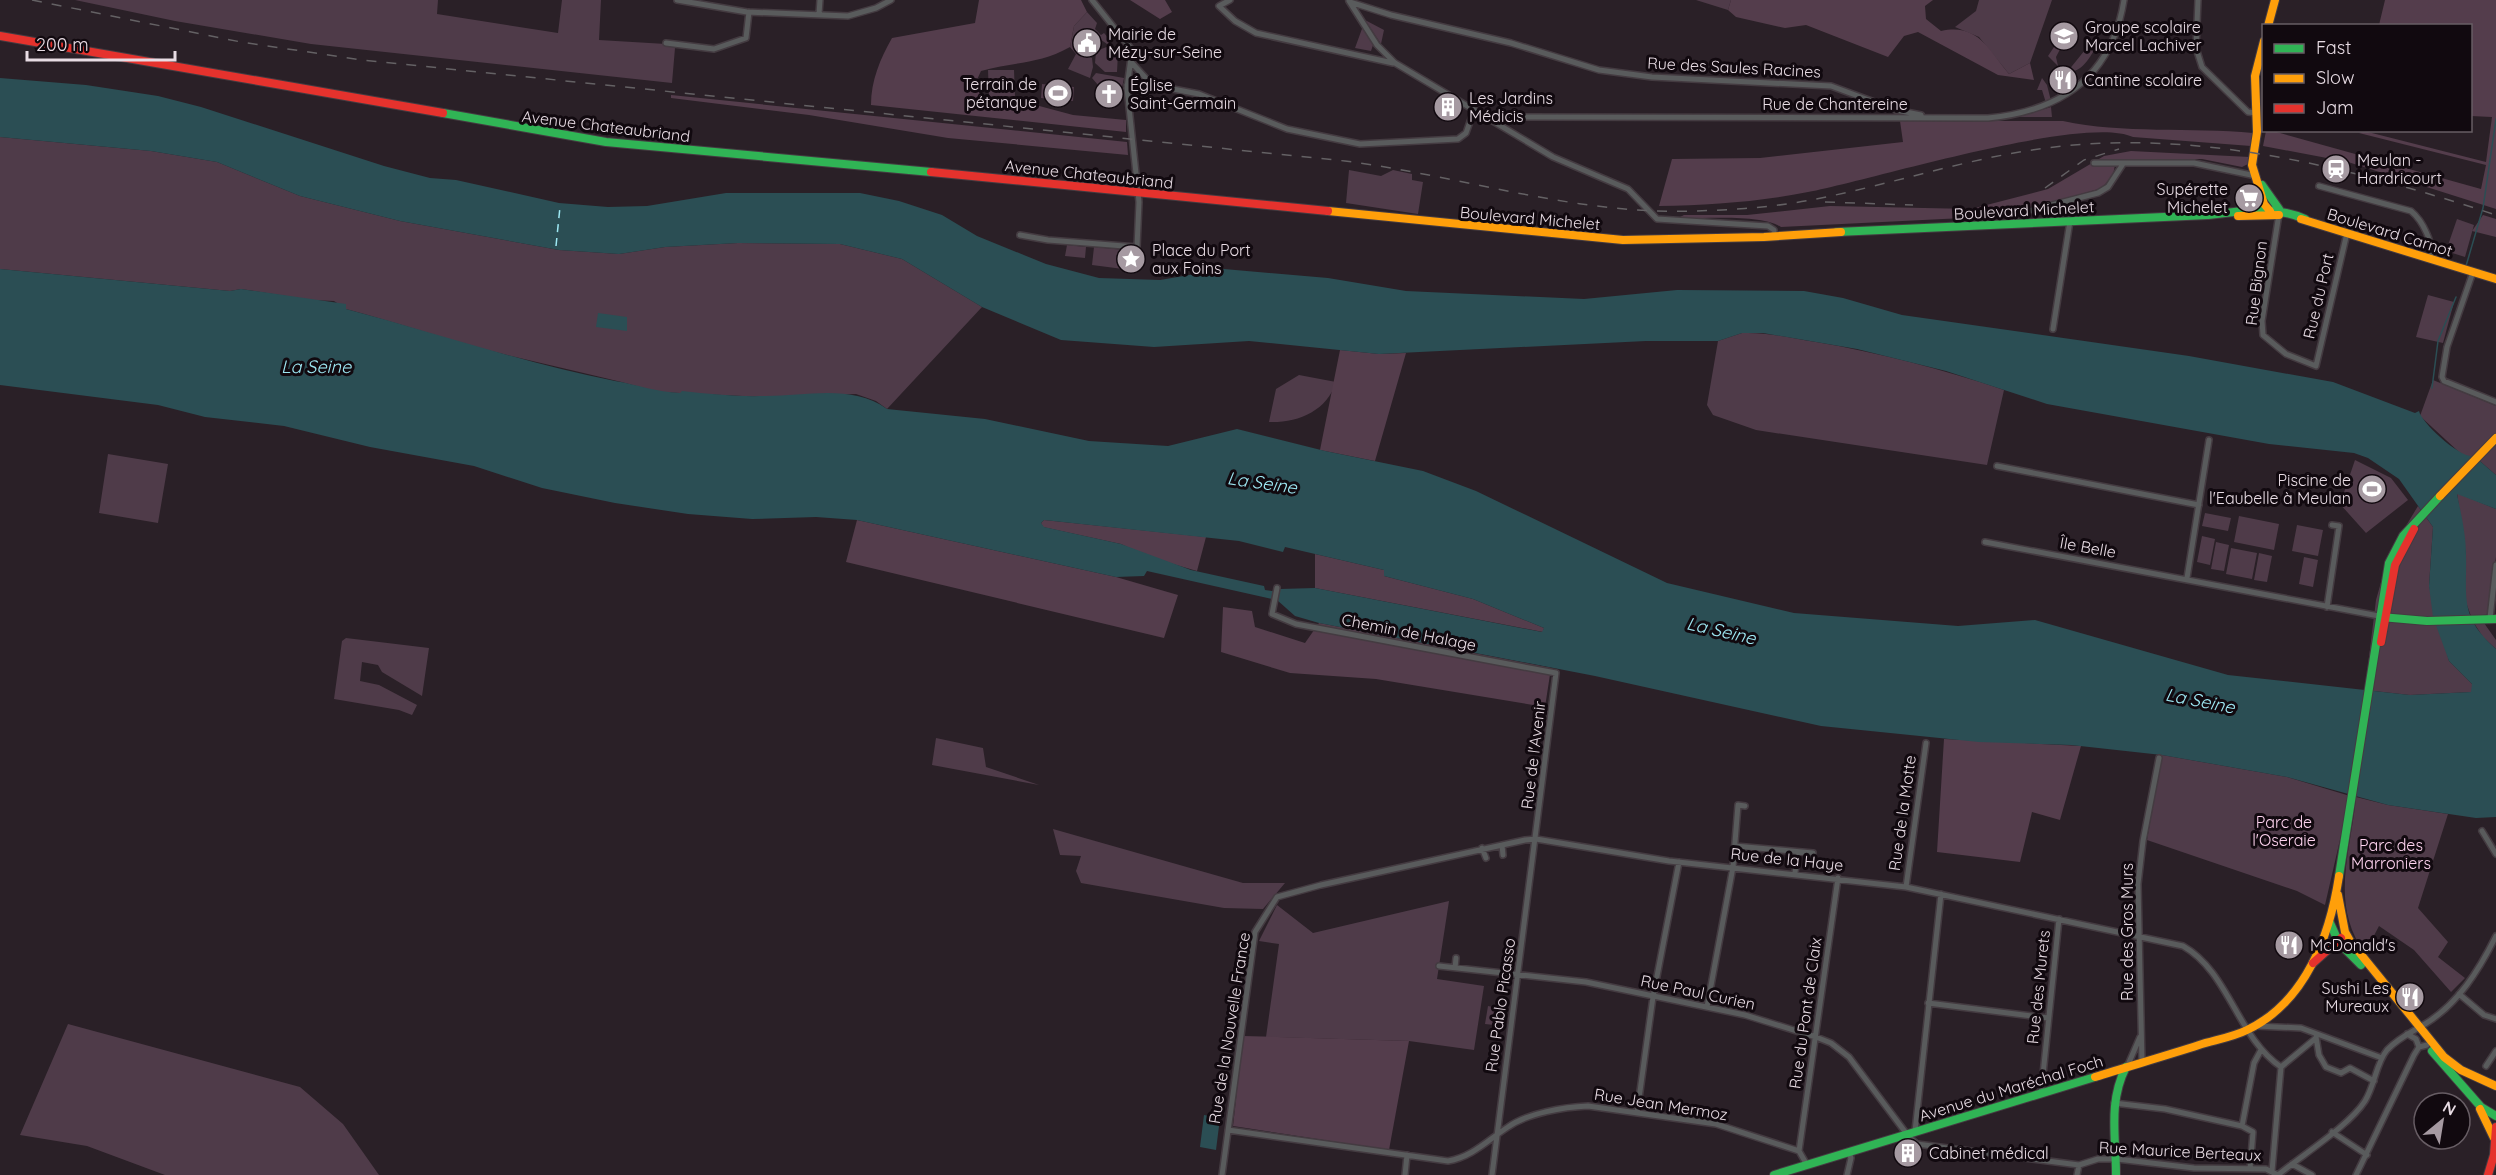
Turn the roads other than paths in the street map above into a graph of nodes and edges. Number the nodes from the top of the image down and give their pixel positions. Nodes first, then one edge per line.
1 (677, 0) edge
2 (820, 0) edge
3 (891, 0) edge
4 (1092, 0) edge
5 (1230, 0) edge
6 (2124, 0) edge
7 (2198, 0) edge
8 (2275, 0) edge
9 (1352, 3) edge
10 (749, 12) junction
11 (819, 14) junction
12 (2269, 24) edge
13 (0, 38) edge
14 (666, 43) dead end
15 (2262, 49) edge
16 (1132, 63) junction
17 (1395, 63) junction
18 (1152, 85) junction
19 (1127, 86) junction
20 (1474, 110) junction
21 (2258, 113) junction
22 (1485, 117) junction
23 (1930, 117) junction
24 (2094, 163) dead end
25 (2124, 164) junction
26 (2256, 176) junction
27 (2319, 186) dead end
28 (1138, 195) junction
29 (2270, 210) junction
30 (2026, 212) junction
31 (1418, 221) joint
32 (2070, 221) junction
33 (2026, 223) junction
34 (2011, 224) junction
35 (2347, 233) junction
36 (1020, 235) dead end
37 (1774, 235) junction
38 (2430, 259) junction
39 (2470, 271) junction
40 (2496, 279) edge
41 (2053, 329) dead end
42 (2316, 366) joint
43 (2496, 402) edge
44 (2496, 438) edge
45 (2209, 440) dead end
46 (1997, 466) dead end
47 (2199, 505) junction
48 (2332, 525) dead end
49 (1985, 542) dead end
50 (2496, 565) edge
51 (2187, 578) junction
52 (1276, 588) dead end
53 (2326, 607) junction
54 (2383, 617) junction
55 (2493, 618) edge
56 (1556, 673) joint
57 (1926, 743) dead end
58 (2159, 758) dead end
59 (1745, 806) dead end
60 (2482, 831) dead end
61 (1536, 839) junction
62 (1502, 845) junction
63 (1734, 846) junction
64 (1482, 848) junction
65 (2494, 848) edge
66 (1797, 852) junction
67 (1813, 853) dead end
68 (2496, 854) edge
69 (1503, 855) dead end
70 (1486, 858) dead end
71 (1679, 862) junction
72 (1733, 867) junction
73 (1795, 873) junction
74 (1838, 878) junction
75 (1906, 886) junction
76 (2337, 889) junction
77 (1283, 894) joint
78 (1941, 894) junction
79 (2059, 919) junction
80 (2344, 932) junction
81 (2329, 934) junction
82 (2139, 936) junction
83 (2496, 936) edge
84 (2339, 943) junction
85 (2329, 951) junction
86 (2350, 954) junction
87 (1456, 958) dead end
88 (2311, 964) junction
89 (1439, 966) dead end
90 (1455, 968) junction
91 (1518, 974) junction
92 (2459, 994) junction
93 (1653, 997) junction
94 (1928, 1003) junction
95 (1707, 1007) junction
96 (2271, 1014) junction
97 (2048, 1018) junction
98 (2496, 1018) edge
99 (2256, 1026) junction
100 (2277, 1026) junction
101 (2246, 1030) junction
102 (2413, 1030) junction
103 (2317, 1035) junction
104 (2141, 1036) junction
105 (1816, 1037) junction
106 (2423, 1046) junction
107 (2261, 1050) junction
108 (2496, 1051) edge
109 (2382, 1058) junction
110 (2142, 1063) junction
111 (2486, 1066) dead end
112 (2126, 1067) junction
113 (2281, 1067) junction
114 (2374, 1081) junction
115 (2493, 1084) edge
116 (2041, 1094) junction
117 (2475, 1100) junction
118 (2114, 1103) junction
119 (1637, 1113) junction
120 (2496, 1116) edge
121 (2242, 1126) junction
122 (2496, 1127) edge
123 (1228, 1130) junction
124 (1915, 1131) junction
125 (2332, 1132) junction
126 (1906, 1134) junction
127 (1497, 1135) junction
128 (2494, 1138) junction
129 (1799, 1151) junction
130 (1849, 1153) junction
131 (1407, 1155) junction
132 (2367, 1155) junction
133 (2117, 1159) junction
134 (2292, 1164) junction
135 (1807, 1165) junction
136 (2079, 1165) junction
137 (2194, 1168) junction
138 (2250, 1169) junction
139 (2272, 1171) junction
140 (1222, 1175) edge
141 (1405, 1175) edge
142 (1492, 1175) edge
143 (1774, 1175) edge
144 (1847, 1175) edge
145 (2077, 1175) edge
146 (2116, 1175) edge
147 (2193, 1175) edge
148 (2278, 1175) edge
149 (2312, 1175) edge
150 (2356, 1175) edge
151 (2488, 1175) edge

1 - 10 street
2 - 11 street
3 - 11 street
4 - 16 street
5 - 17 street
6 - 23 street, Rue de Chantereine
7 - 21 street
8 - 12 main road
9 - 17 street
9 - 23 street, Rue des Saules Racines
10 - 11 street
10 - 14 street
13 - 28 main road, Avenue Chateaubriand
15 - 21 main road
16 - 18 street
16 - 19 street
17 - 20 street
18 - 19 street
18 - 20 street
19 - 28 street
20 - 22 street
21 - 26 main road
22 - 23 street, Rue de Chantereine
22 - 37 street
24 - 25 street
25 - 26 street
25 - 30 street
26 - 29 main road
27 - 38 street
28 - 31 main road, Avenue Chateaubriand
28 - 36 street
29 - 32 main road, Boulevard Michelet
29 - 35 main road, Boulevard Carnot
29 - 42 street, Rue Bignon
30 - 33 street
30 - 34 street
31 - 37 main road, Boulevard Michelet
32 - 33 main road, Boulevard Michelet
32 - 41 street
33 - 34 main road, Boulevard Michelet
34 - 37 main road, Boulevard Michelet
35 - 38 main road, Boulevard Carnot
35 - 42 street, Rue du Port
38 - 39 main road, Boulevard Carnot
39 - 40 main road, Boulevard Carnot
39 - 43 street
44 - 54 main road
45 - 47 street
46 - 47 street
47 - 51 street
48 - 53 street
49 - 51 street, Île Belle
50 - 55 street
51 - 53 street, Île Belle
52 - 56 street, Chemin de Halage
53 - 54 street, Île Belle
54 - 55 main road
54 - 76 main road
56 - 61 street, Rue de l'Avenir
57 - 75 street, Rue de la Motte
58 - 82 street, Rue des Gros Murs
59 - 63 street
60 - 65 street
61 - 62 street, Rue de la Haye
61 - 71 street, Rue de la Haye
61 - 91 street, Rue Pablo Picasso
62 - 64 street, Rue de la Haye
62 - 69 street
63 - 66 street
63 - 72 street
64 - 70 street
64 - 77 street, Rue de la Haye
65 - 68 street
66 - 67 street
66 - 73 street
71 - 72 street, Rue de la Haye
71 - 93 street
72 - 73 street, Rue de la Haye
72 - 95 street
73 - 74 street, Rue de la Haye
74 - 75 street, Rue de la Haye
74 - 105 street, Rue du Pont de Claix
75 - 78 street, Rue de la Haye
76 - 80 main road
76 - 81 main road
77 - 123 street, Rue de la Nouvelle France
78 - 79 street, Rue de la Haye
78 - 94 street
79 - 82 street, Rue de la Haye
79 - 97 street, Rue des Murets
80 - 81 main road
80 - 84 main road
80 - 102 main road
81 - 84 main road
81 - 88 main road
82 - 101 street, Rue de la Haye
82 - 104 street, Rue des Gros Murs
83 - 92 street
84 - 85 main road
84 - 86 main road
85 - 86 main road
85 - 88 main road
86 - 102 main road
87 - 90 street
88 - 96 main road, Avenue du Maréchal Foch
89 - 90 street, Rue Paul Curien
90 - 91 street, Rue Paul Curien
91 - 93 street, Rue Paul Curien
91 - 127 street, Rue Pablo Picasso
92 - 98 street
92 - 102 street
93 - 95 street, Rue Paul Curien
93 - 119 street
94 - 97 street
94 - 124 street
95 - 105 street, Rue Paul Curien
96 - 99 main road, Avenue du Maréchal Foch
96 - 100 street
97 - 116 street, Rue des Murets
99 - 100 street, Avenue du Maréchal Foch
99 - 101 main road, Avenue du Maréchal Foch
100 - 103 street, Avenue du Maréchal Foch
101 - 107 street, Rue de la Haye
101 - 110 main road, Avenue du Maréchal Foch
102 - 106 main road
102 - 109 street
102 - 115 main road
103 - 109 street, Avenue du Maréchal Foch
103 - 113 street
103 - 114 street
104 - 110 street, Rue des Gros Murs
104 - 112 street, Rue des Gros Murs
105 - 126 street, Rue Paul Curien
105 - 129 street, Rue du Pont de Claix
106 - 117 main road
106 - 132 street
107 - 113 street, Rue de la Haye
107 - 121 street
108 - 111 street
109 - 114 street
110 - 112 main road, Avenue du Maréchal Foch
112 - 116 main road, Avenue du Maréchal Foch
112 - 118 main road
113 - 139 street
114 - 125 street
116 - 124 main road, Avenue du Maréchal Foch
117 - 120 main road
117 - 128 main road
118 - 121 street
118 - 133 main road
119 - 127 street, Rue Jean Mermoz
119 - 129 street, Rue Jean Mermoz
121 - 138 street
122 - 128 main road
123 - 131 street, Rue Jean Mermoz
123 - 140 street, Rue de la Nouvelle France
124 - 126 main road, Avenue du Maréchal Foch
125 - 132 street
125 - 134 street
126 - 130 main road, Avenue du Maréchal Foch
126 - 136 street, Rue Maurice Berteaux
127 - 131 street, Rue Jean Mermoz
127 - 142 street, Rue Pablo Picasso
128 - 151 main road
129 - 135 street
130 - 135 main road, Avenue du Maréchal Foch
130 - 144 street
131 - 141 street
132 - 150 street
133 - 136 street, Rue Maurice Berteaux
133 - 137 street, Rue Maurice Berteaux
133 - 146 main road
134 - 148 street
134 - 149 street
135 - 143 main road, Avenue du Maréchal Foch
136 - 145 street
137 - 138 street, Rue Maurice Berteaux
137 - 147 street
138 - 139 street, Rue Maurice Berteaux
139 - 148 street, Rue Maurice Berteaux

